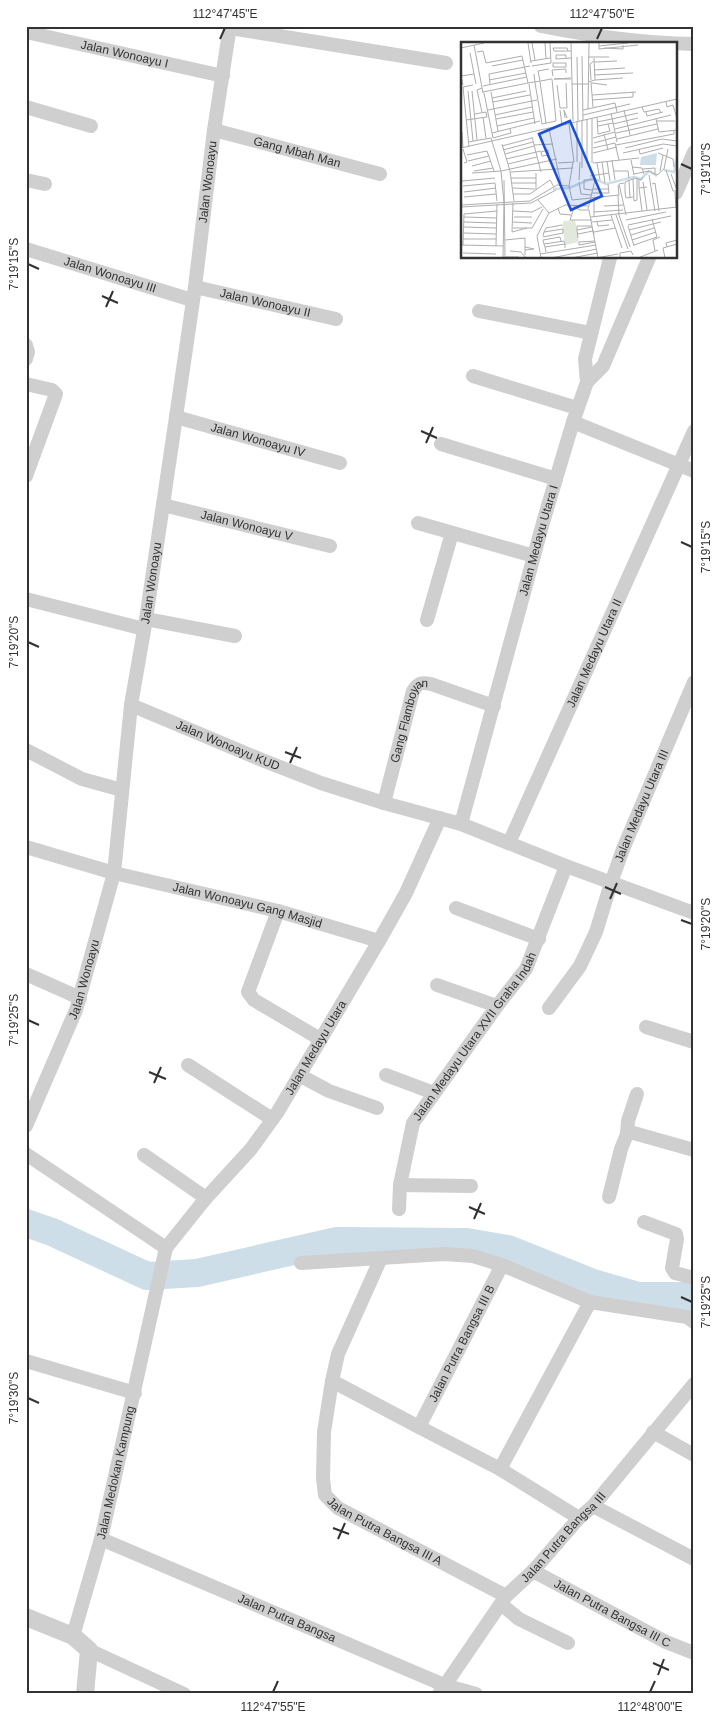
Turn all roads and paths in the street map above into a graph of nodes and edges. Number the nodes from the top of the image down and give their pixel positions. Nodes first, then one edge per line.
1 (541, 26) edge
2 (230, 27) edge
3 (26, 32) edge
4 (651, 42) edge
5 (678, 44) edge
6 (694, 44) edge
7 (446, 63) dead end
8 (223, 76) junction
9 (26, 107) edge
10 (92, 126) dead end
11 (214, 130) junction
12 (694, 152) edge
13 (380, 174) dead end
14 (26, 180) edge
15 (45, 184) dead end
16 (678, 188) edge
17 (26, 249) edge
18 (610, 259) edge
19 (649, 259) edge
20 (194, 293) junction
21 (479, 311) dead end
22 (336, 319) dead end
23 (591, 333) junction
24 (26, 345) edge
25 (26, 359) edge
26 (473, 376) dead end
27 (587, 382) junction
28 (26, 384) edge
29 (577, 408) junction
30 (176, 417) junction
31 (572, 422) junction
32 (694, 431) edge
33 (441, 444) dead end
34 (340, 463) dead end
35 (680, 465) junction
36 (694, 471) edge
37 (26, 476) edge
38 (556, 479) junction
39 (163, 505) junction
40 (418, 523) dead end
41 (452, 533) junction
42 (330, 546) dead end
43 (534, 556) junction
44 (31, 601) edge
45 (427, 620) dead end
46 (145, 624) junction
47 (235, 636) dead end
48 (694, 682) edge
49 (131, 705) junction
50 (494, 706) junction
51 (26, 750) edge
52 (122, 790) junction
53 (384, 802) junction
54 (440, 818) junction
55 (461, 824) junction
56 (509, 843) junction
57 (26, 847) edge
58 (566, 866) junction
59 (114, 873) junction
60 (611, 883) junction
61 (456, 908) dead end
62 (278, 911) junction
63 (694, 913) edge
64 (539, 939) junction
65 (380, 941) junction
66 (26, 974) edge
67 (437, 985) dead end
68 (80, 998) junction
69 (497, 1006) junction
70 (549, 1008) dead end
71 (646, 1028) dead end
72 (320, 1039) junction
73 (694, 1042) edge
74 (188, 1064) dead end
75 (299, 1075) junction
76 (386, 1075) dead end
77 (434, 1093) junction
78 (637, 1094) dead end
79 (377, 1108) dead end
80 (272, 1119) junction
81 (26, 1126) edge
82 (627, 1134) junction
83 (694, 1150) edge
84 (26, 1154) edge
85 (144, 1155) dead end
86 (400, 1185) junction
87 (471, 1186) dead end
88 (609, 1197) dead end
89 (206, 1198) junction
90 (398, 1209) dead end
91 (644, 1222) dead end
92 (165, 1254) junction
93 (381, 1258) junction
94 (301, 1263) dead end
95 (502, 1265) junction
96 (694, 1278) edge
97 (590, 1302) junction
98 (694, 1322) edge
99 (26, 1361) edge
100 (332, 1381) junction
101 (694, 1384) edge
102 (135, 1393) junction
103 (419, 1427) junction
104 (653, 1432) junction
105 (694, 1455) edge
106 (500, 1469) junction
107 (593, 1506) junction
108 (579, 1518) junction
109 (101, 1539) junction
110 (694, 1558) edge
111 (533, 1571) junction
112 (503, 1600) junction
113 (26, 1617) edge
114 (73, 1636) junction
115 (568, 1643) dead end
116 (89, 1650) junction
117 (694, 1653) edge
118 (442, 1689) edge
119 (85, 1694) edge
120 (184, 1694) edge
121 (476, 1694) edge

1 - 4 street
2 - 7 street
2 - 8 street, Jalan Wonoayu
3 - 8 street, Jalan Wonoayu I
5 - 6 street
8 - 11 street, Jalan Wonoayu
9 - 10 street
11 - 13 street, Gang Mbah Man
11 - 20 street, Jalan Wonoayu
12 - 16 street
14 - 15 street
17 - 20 street, Jalan Wonoayu III
18 - 23 street, Jalan Medayu Utara I
19 - 27 street
20 - 22 street, Jalan Wonoayu II
20 - 30 street, Jalan Wonoayu
21 - 23 street
23 - 27 street, Jalan Medayu Utara I
24 - 25 street
26 - 29 street
27 - 29 street, Jalan Medayu Utara I
28 - 37 street
29 - 31 street, Jalan Medayu Utara I
30 - 34 street, Jalan Wonoayu IV
30 - 39 street, Jalan Wonoayu
31 - 35 street
31 - 38 street, Jalan Medayu Utara I
32 - 35 street, Jalan Medayu Utara II
33 - 38 street
35 - 36 street
35 - 56 street, Jalan Medayu Utara II
38 - 43 street, Jalan Medayu Utara I
39 - 42 street, Jalan Wonoayu V
39 - 46 street, Jalan Wonoayu
40 - 41 street
41 - 43 street
41 - 45 street
43 - 50 street, Jalan Medayu Utara I
44 - 46 street
46 - 47 street
46 - 49 street, Jalan Wonoayu
48 - 60 street, Jalan Medayu Utara III
49 - 52 street, Jalan Wonoayu
49 - 53 street, Jalan Wonoayu KUD
50 - 53 street, Gang Flamboyan
50 - 55 street, Jalan Medayu Utara I
51 - 52 street
52 - 59 street, Jalan Wonoayu
53 - 54 street, Jalan Wonoayu KUD
54 - 55 street
54 - 65 street, Jalan Medayu Utara
55 - 56 street
56 - 58 street
57 - 59 street, Jalan Wonoayu Gang Masjid
58 - 60 street
58 - 64 street, Jalan Medayu Utara XVII Graha Indah
59 - 62 street, Jalan Wonoayu Gang Masjid
59 - 68 street, Jalan Wonoayu
60 - 63 street
60 - 70 street, Jalan Medayu Utara III
61 - 64 street
62 - 65 street, Jalan Wonoayu Gang Masjid
62 - 72 street
64 - 69 street, Jalan Medayu Utara XVII Graha Indah
65 - 72 street, Jalan Medayu Utara
66 - 68 street
67 - 69 street
68 - 81 street, Jalan Wonoayu
69 - 77 street, Jalan Medayu Utara XVII Graha Indah
71 - 73 street
72 - 75 street, Jalan Medayu Utara
74 - 80 street
75 - 79 street
75 - 80 street, Jalan Medayu Utara
76 - 77 street
77 - 86 street, Jalan Medayu Utara XVII Graha Indah
78 - 82 street
80 - 89 street, Jalan Medayu Utara
82 - 83 street
82 - 88 street
84 - 92 street
85 - 89 street
86 - 87 street
86 - 90 street, Jalan Medayu Utara XVII Graha Indah
89 - 92 street, Jalan Medayu Utara
91 - 96 street
92 - 102 street, Jalan Medokan Kampung
93 - 94 street
93 - 95 street
93 - 100 street, Jalan Putra Bangsa III A
95 - 97 street
95 - 103 street, Jalan Putra Bangsa III B
97 - 98 street
97 - 106 street
99 - 102 street
100 - 103 street
100 - 112 street, Jalan Putra Bangsa III A
101 - 104 street, Jalan Putra Bangsa III
102 - 109 street, Jalan Medokan Kampung
103 - 106 street
104 - 105 street
104 - 107 street, Jalan Putra Bangsa III
106 - 108 street
107 - 108 street, Jalan Putra Bangsa III
107 - 110 street
108 - 111 street, Jalan Putra Bangsa III
109 - 114 street, Jalan Medokan Kampung
109 - 118 street, Jalan Putra Bangsa
111 - 112 street, Jalan Putra Bangsa III
111 - 117 street, Jalan Putra Bangsa III C
112 - 115 street, Jalan Putra Bangsa III A
112 - 118 street, Jalan Putra Bangsa III
113 - 114 street
114 - 116 street
116 - 119 street
116 - 120 street
118 - 121 street, Jalan Putra Bangsa

